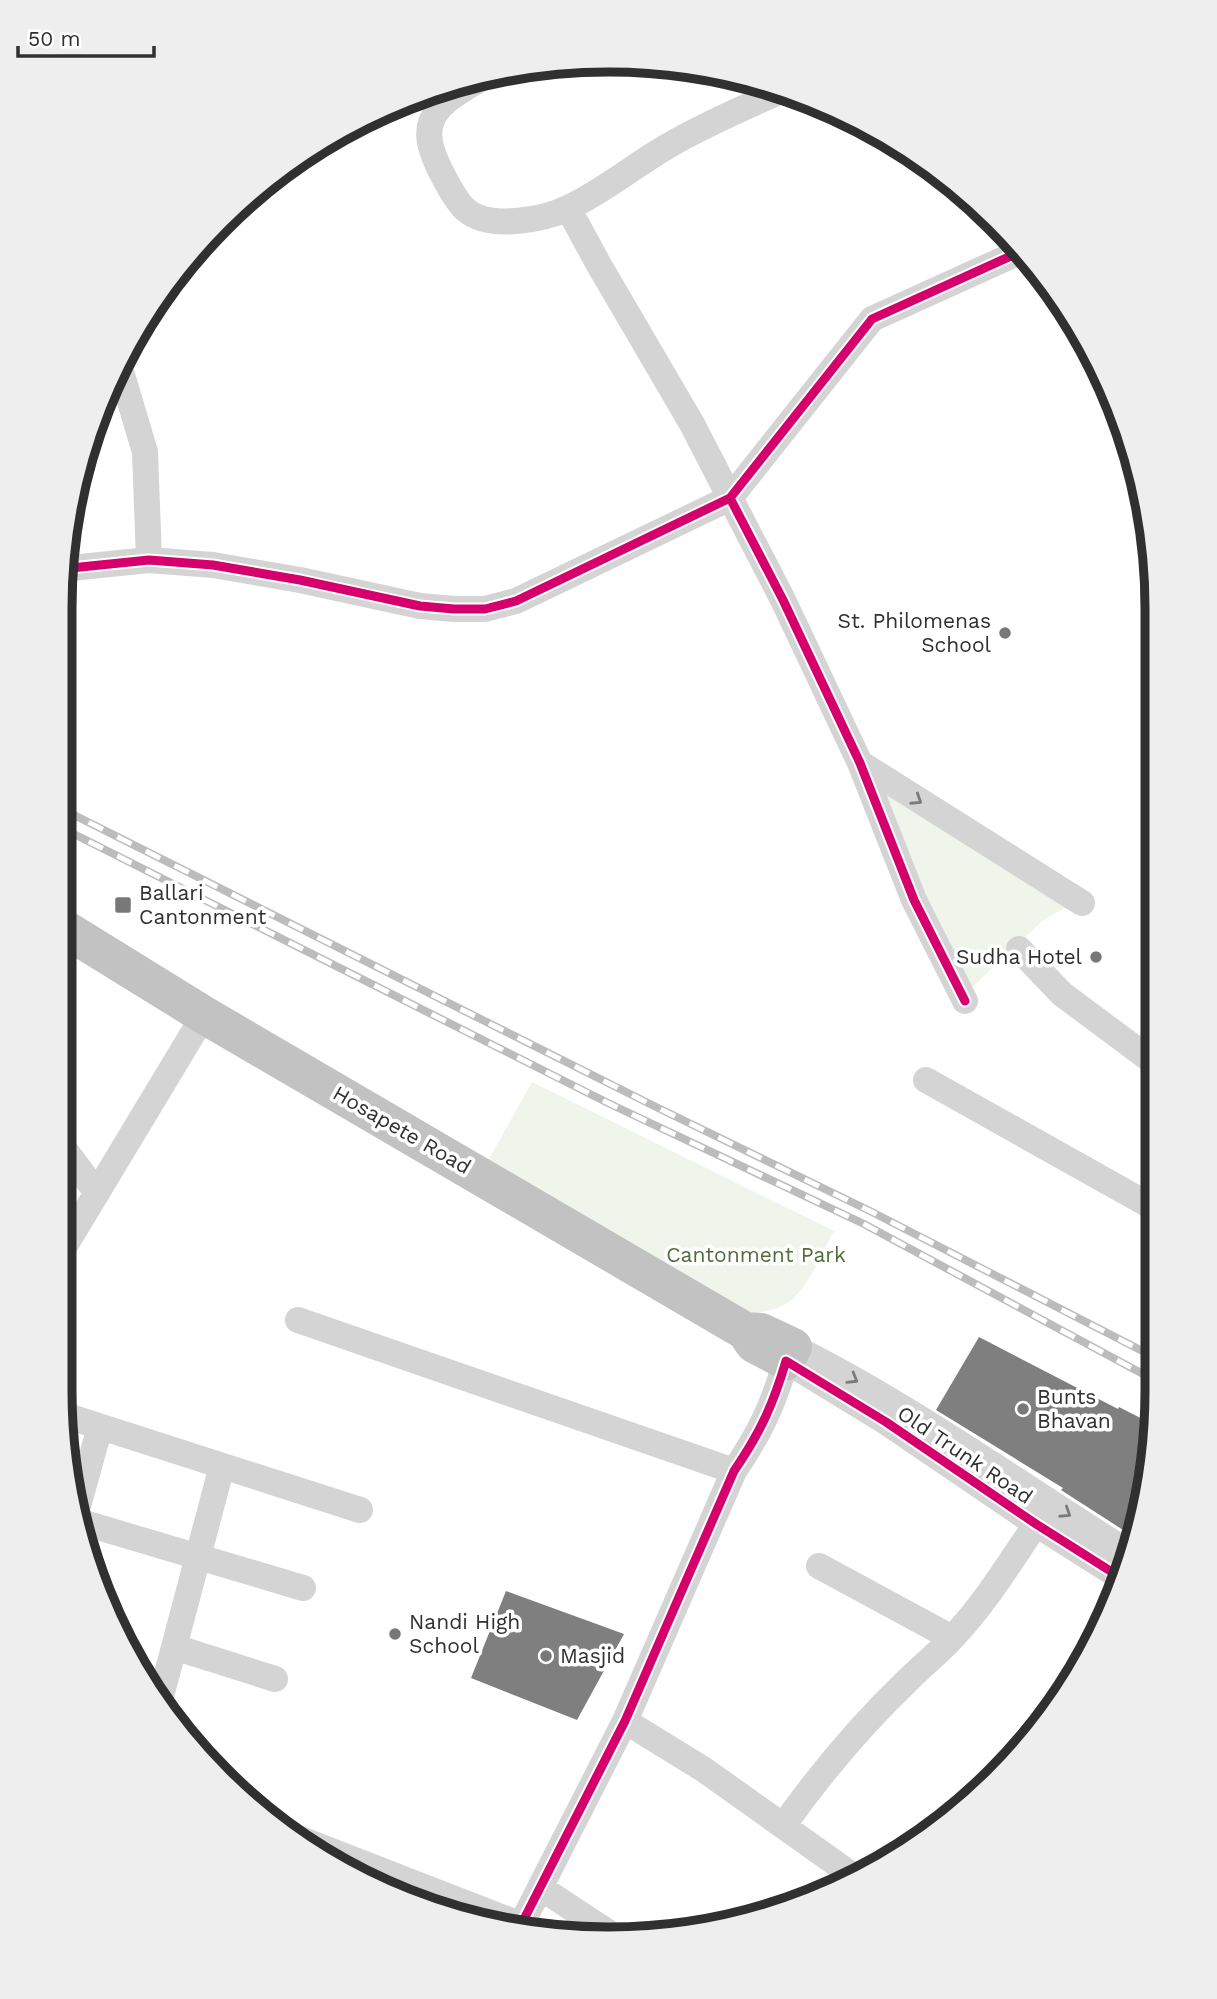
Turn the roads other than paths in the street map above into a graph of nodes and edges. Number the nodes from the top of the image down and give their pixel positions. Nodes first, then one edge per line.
1 (463, 92) edge
2 (769, 96) edge
3 (568, 208) junction
4 (1012, 255) edge
5 (123, 379) edge
6 (730, 498) junction
7 (149, 560) junction
8 (73, 568) edge
9 (860, 763) junction
10 (1083, 903) dead end
11 (72, 933) edge
12 (1019, 948) dead end
13 (965, 1001) dead end
14 (204, 1015) junction
15 (1145, 1056) edge
16 (926, 1080) dead end
17 (72, 1159) edge
18 (97, 1193) junction
19 (1145, 1203) edge
20 (72, 1234) edge
21 (298, 1320) dead end
22 (789, 1354) junction
23 (73, 1418) edge
24 (100, 1427) junction
25 (222, 1466) junction
26 (734, 1471) junction
27 (82, 1493) edge
28 (360, 1510) dead end
29 (89, 1524) edge
30 (1036, 1524) junction
31 (1121, 1548) edge
32 (198, 1556) junction
33 (819, 1566) dead end
34 (1113, 1573) edge
35 (303, 1588) dead end
36 (953, 1638) junction
37 (174, 1647) junction
38 (275, 1679) dead end
39 (162, 1689) edge
40 (625, 1721) junction
41 (783, 1826) junction
42 (336, 1853) edge
43 (847, 1871) edge
44 (541, 1888) junction
45 (497, 1915) edge
46 (524, 1921) edge
47 (601, 1927) edge

1 - 3 street
2 - 3 street
3 - 6 street
4 - 6 street
5 - 7 street
6 - 7 street
6 - 9 street
7 - 8 street
9 -> 10 street
9 - 13 street
11 - 14 highway, Hosapete Road
12 - 15 street
14 - 18 street
14 - 22 highway, Hosapete Road
16 - 19 street
17 - 18 street
18 - 20 street
21 - 26 street
22 - 26 street
22 - 30 street, Old Trunk Road
22 -> 31 street, Old Trunk Road
23 - 24 street
24 - 25 street
24 - 27 street
25 - 28 street
25 - 32 street
26 - 40 street
29 - 32 street
30 - 34 street, Old Trunk Road
30 - 36 street
32 - 35 street
32 - 37 street
33 - 36 street
36 - 41 street
37 - 38 street
37 - 39 street
40 - 41 street
40 - 44 street
41 - 43 street
42 - 45 street
44 - 46 street
44 - 47 street

